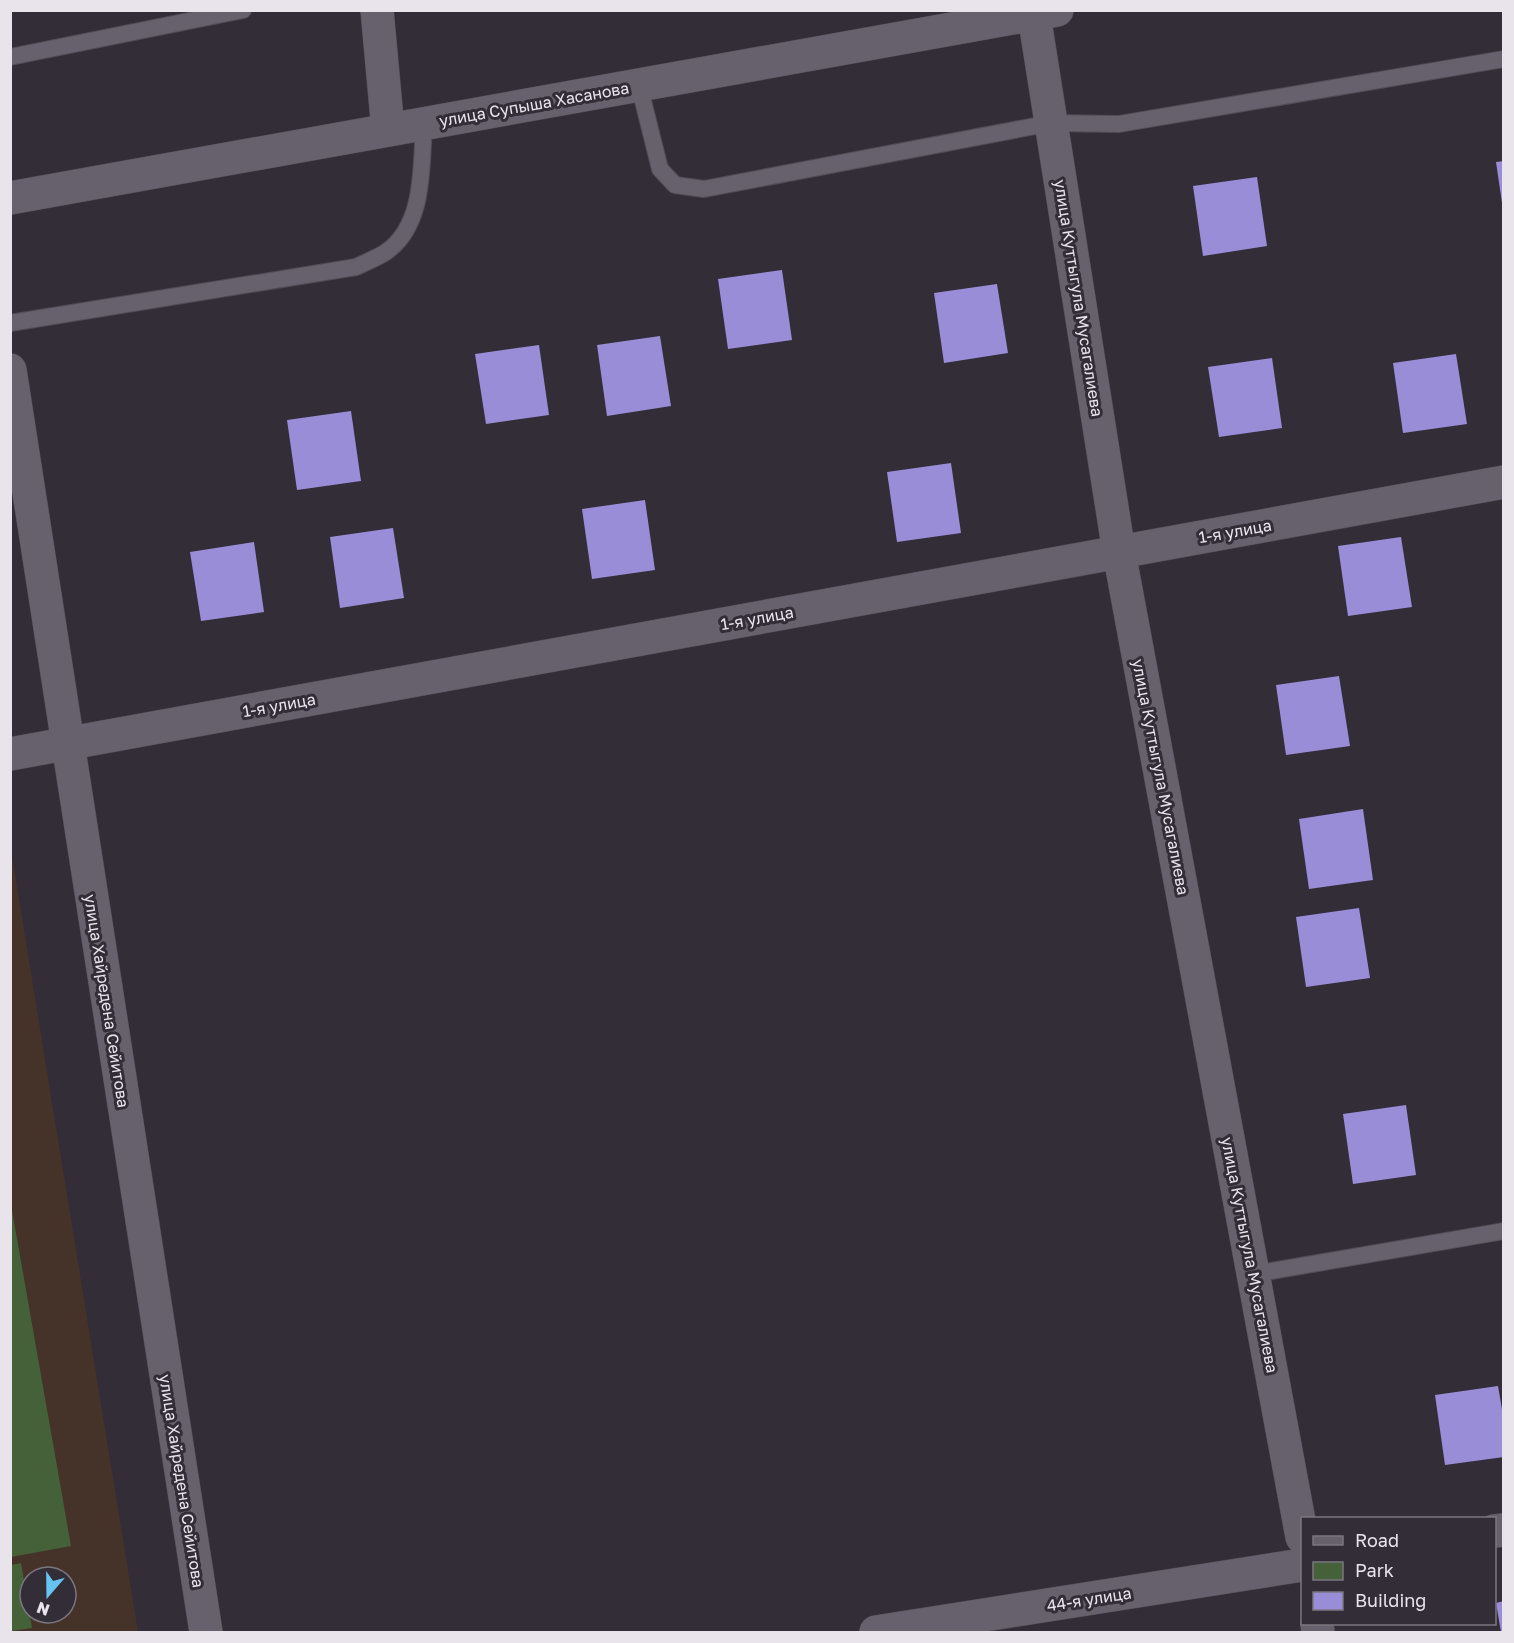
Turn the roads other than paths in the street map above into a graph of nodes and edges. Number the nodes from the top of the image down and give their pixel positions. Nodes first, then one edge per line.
1 (243, 10) edge
2 (377, 10) edge
3 (1046, 13) edge
4 (10, 57) edge
5 (1503, 59) edge
6 (639, 85) junction
7 (1051, 123) junction
8 (424, 124) junction
9 (388, 130) junction
10 (10, 198) edge
11 (10, 323) edge
12 (10, 370) edge
13 (1503, 482) edge
14 (1119, 552) junction
15 (67, 743) junction
16 (10, 754) edge
17 (1503, 1231) edge
18 (1254, 1274) junction
19 (1301, 1532) edge
20 (1301, 1565) edge
21 (206, 1632) edge
22 (876, 1632) edge

1 - 4 lane
2 - 9 street
3 - 6 street, улица Супыша Хасанова
3 - 7 street, улица Куттыгула Мусагалиева
5 - 7 lane
6 - 7 lane
6 - 8 street, улица Супыша Хасанова
7 - 14 street, улица Куттыгула Мусагалиева
8 - 9 street, улица Супыша Хасанова
8 - 11 lane
9 - 10 street, улица Супыша Хасанова
12 - 15 street, улица Хайредена Сейитова
13 - 14 street, 1-я улица
14 - 15 street, 1-я улица
14 - 18 street, улица Куттыгула Мусагалиева
15 - 16 street, 1-я улица
15 - 21 street, улица Хайредена Сейитова
17 - 18 lane
18 - 19 street, улица Куттыгула Мусагалиева
20 - 22 street, 44-я улица

